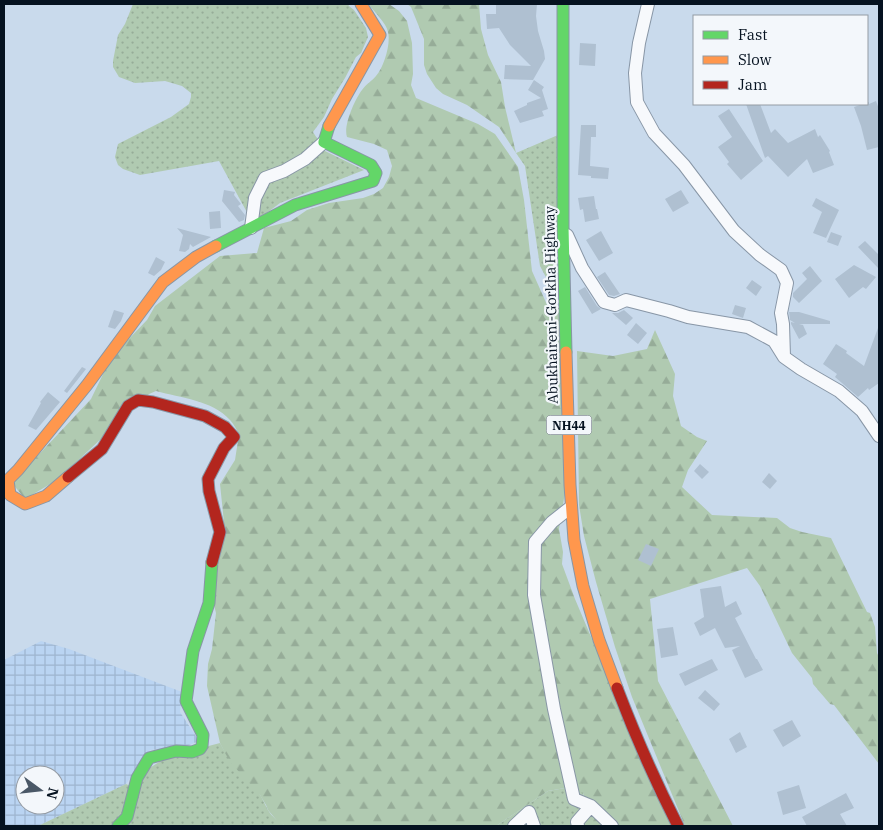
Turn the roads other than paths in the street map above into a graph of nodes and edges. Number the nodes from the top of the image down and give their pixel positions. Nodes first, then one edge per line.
1 (361, 4) edge
2 (563, 4) edge
3 (648, 4) edge
4 (324, 142) junction
5 (563, 227) junction
6 (251, 228) junction
7 (784, 357) junction
8 (879, 436) edge
9 (571, 507) junction
10 (591, 806) junction
11 (118, 826) edge
12 (514, 826) edge
13 (534, 826) edge
14 (578, 826) edge
15 (612, 826) edge
16 (678, 826) edge

1 - 4 street
2 - 5 street, Abukhaireni-Gorkha Highway / NH44
3 - 7 street
4 - 6 street
4 - 6 street
5 - 7 street
5 - 9 street, Abukhaireni-Gorkha Highway / NH44
6 - 11 street
7 - 8 street
9 - 10 street
9 - 16 street, Abukhaireni-Gorkha Highway / NH44
10 - 14 street
10 - 15 street
12 - 13 street

